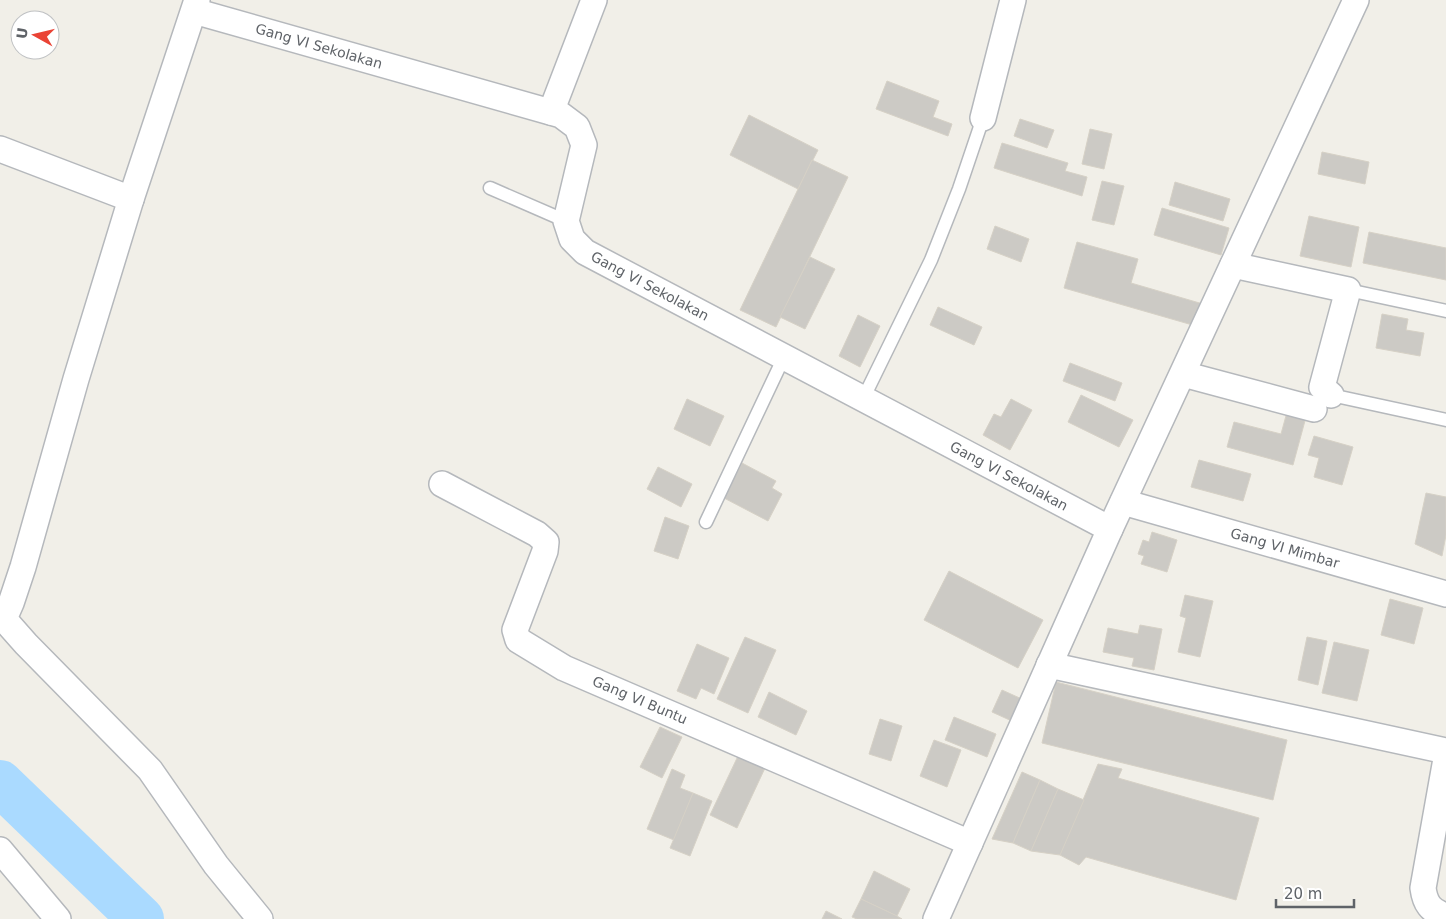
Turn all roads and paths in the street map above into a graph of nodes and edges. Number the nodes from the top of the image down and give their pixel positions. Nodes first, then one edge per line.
1 (594, 0) edge
2 (1013, 0) edge
3 (1356, 0) edge
4 (196, 5) edge
5 (550, 112) junction
6 (983, 118) joint
7 (0, 149) edge
8 (490, 188) dead end
9 (130, 199) junction
10 (566, 221) junction
11 (1233, 265) junction
12 (1348, 290) junction
13 (1446, 311) edge
14 (784, 357) junction
15 (1183, 374) junction
16 (863, 399) junction
17 (1323, 402) junction
18 (1446, 420) edge
19 (442, 484) dead end
20 (1123, 502) junction
21 (706, 522) dead end
22 (1110, 529) junction
23 (1446, 594) edge
24 (2, 618) edge
25 (1049, 665) junction
26 (1446, 751) edge
27 (1446, 759) edge
28 (970, 843) junction
29 (0, 850) edge
30 (1446, 916) edge
31 (58, 919) edge
32 (260, 919) edge
33 (936, 919) edge

1 - 5 street
2 - 6 street
3 - 11 street
4 - 5 street, Gang VI Sekolakan
4 - 9 street
5 - 10 street, Gang VI Sekolakan
6 - 16 lane
7 - 9 street
8 - 10 lane
9 - 24 street
10 - 14 street, Gang VI Sekolakan
11 - 12 street
11 - 15 street
12 - 13 lane
12 - 17 street
14 - 16 street, Gang VI Sekolakan
14 - 21 lane
15 - 17 street
15 - 20 street
16 - 22 street, Gang VI Sekolakan
17 - 18 lane
19 - 28 street, Gang VI Buntu
20 - 22 street
20 - 23 street, Gang VI Mimbar
22 - 25 street
24 - 32 street
25 - 26 street
25 - 28 street
27 - 30 street
28 - 33 street
29 - 31 street

